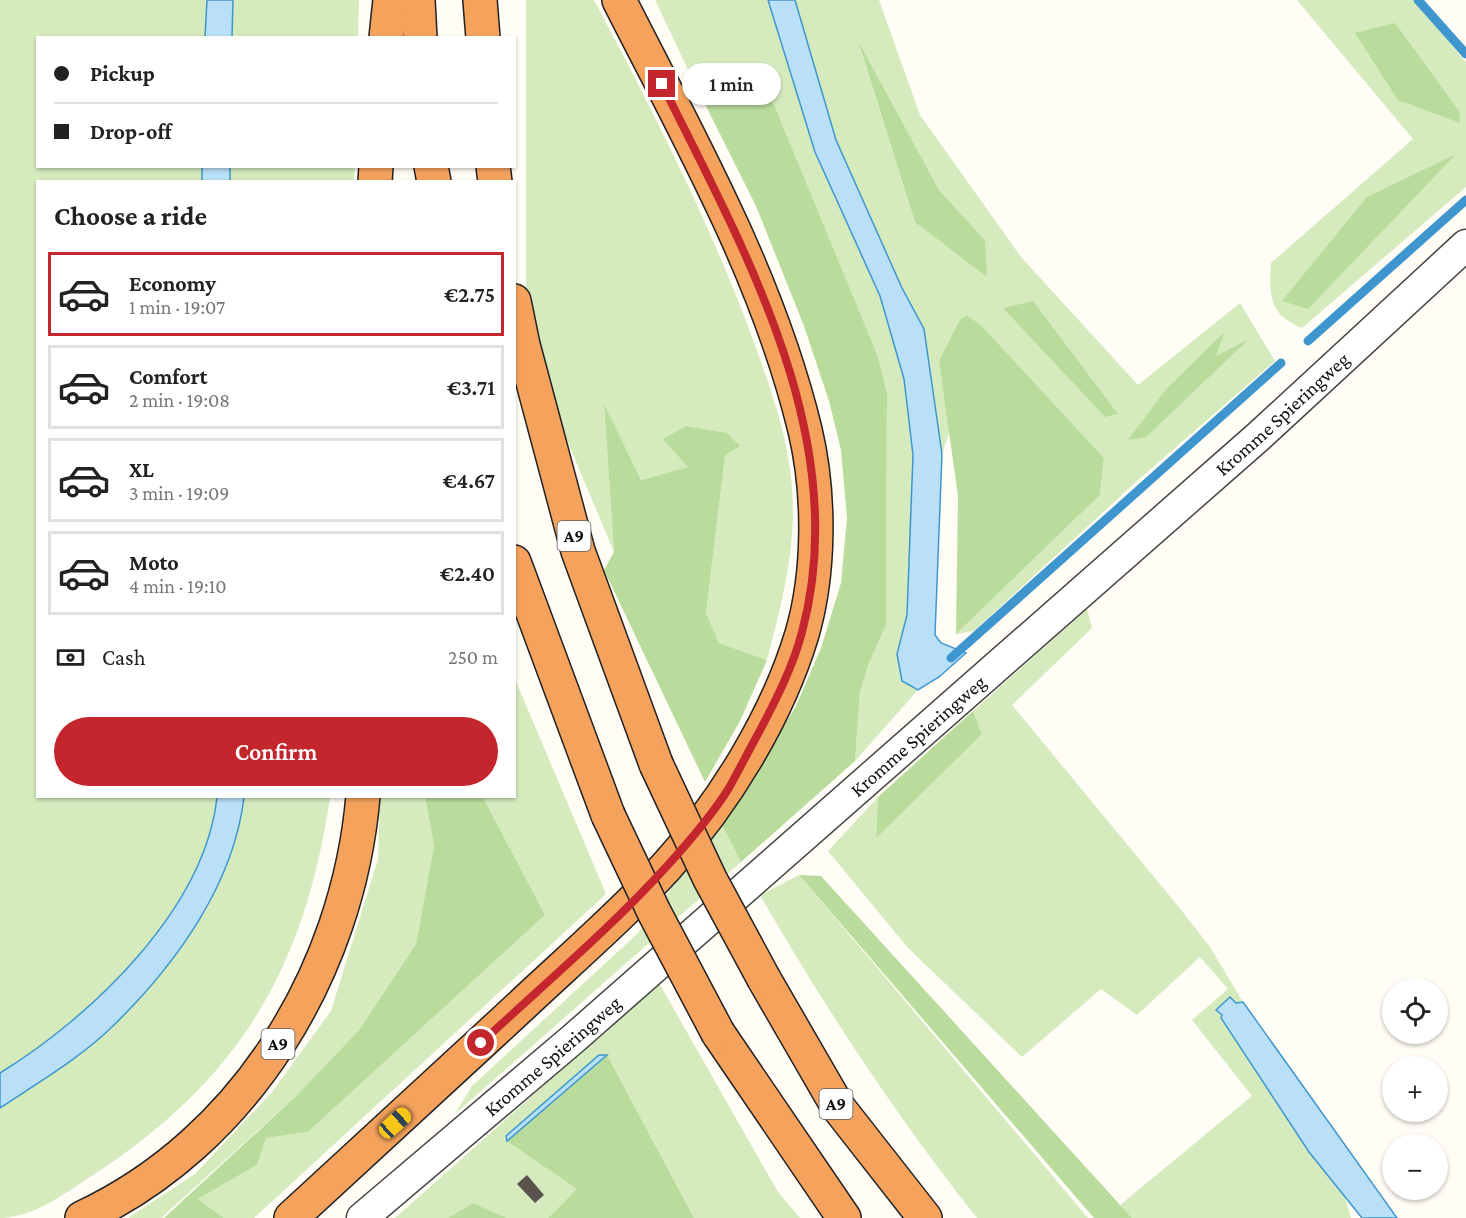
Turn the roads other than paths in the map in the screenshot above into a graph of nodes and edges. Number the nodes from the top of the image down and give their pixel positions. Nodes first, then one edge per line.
1 (390, 0) edge
2 (418, 0) edge
3 (480, 0) edge
4 (619, 0) edge
5 (386, 36) edge
6 (420, 36) edge
7 (483, 36) edge
8 (1466, 245) edge
9 (516, 311) edge
10 (516, 566) edge
11 (363, 798) edge
12 (843, 1216) edge
13 (82, 1218) edge
14 (291, 1218) edge
15 (362, 1218) edge
16 (925, 1218) edge

1 - 5 highway
2 - 6 highway
3 - 7 highway
4 - 14 highway
8 - 15 street, Kromme Spieringweg
9 - 16 highway, A9, bridge
10 - 12 highway, bridge
11 - 13 highway, A9

